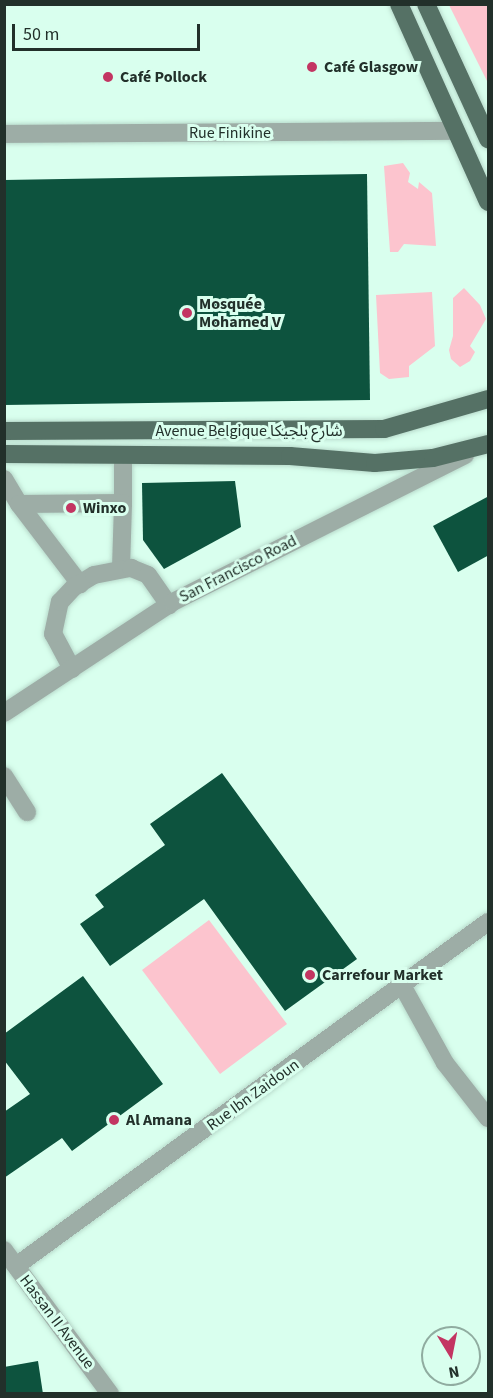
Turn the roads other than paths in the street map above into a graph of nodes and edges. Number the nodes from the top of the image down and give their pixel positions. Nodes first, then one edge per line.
1 (399, 4) edge
2 (426, 4) edge
3 (455, 131) junction
4 (4, 134) edge
5 (489, 139) edge
6 (489, 202) edge
7 (489, 399) edge
8 (4, 431) edge
9 (486, 445) edge
10 (4, 454) edge
11 (123, 455) junction
12 (4, 479) edge
13 (123, 503) junction
14 (20, 504) junction
15 (121, 568) junction
16 (80, 584) junction
17 (169, 605) junction
18 (72, 669) junction
19 (4, 713) edge
20 (4, 776) edge
21 (27, 812) dead end
22 (489, 922) edge
23 (403, 987) junction
24 (489, 1119) edge
25 (4, 1250) edge
26 (16, 1266) junction
27 (110, 1394) edge

1 - 3 main road
2 - 5 main road
3 - 4 street, Rue Finikine
3 - 6 main road
7 - 8 main road, Avenue Belgique شارع بلجيكا
9 - 11 main road, Avenue Belgique شارع بلجيكا
9 - 17 street, San Francisco Road
10 - 11 main road, Avenue Belgique شارع بلجيكا
11 - 13 street
12 - 14 street
13 - 14 street
13 - 15 street
14 - 16 street
15 - 16 street
15 - 17 street
16 - 18 street
17 - 18 street, San Francisco Road
18 - 19 street, San Francisco Road
20 - 21 street
22 - 23 street, Rue Ibn Zaidoun
23 - 24 street
23 - 26 street, Rue Ibn Zaidoun
25 - 26 street, Hassan II Avenue
26 - 27 street, Hassan II Avenue

